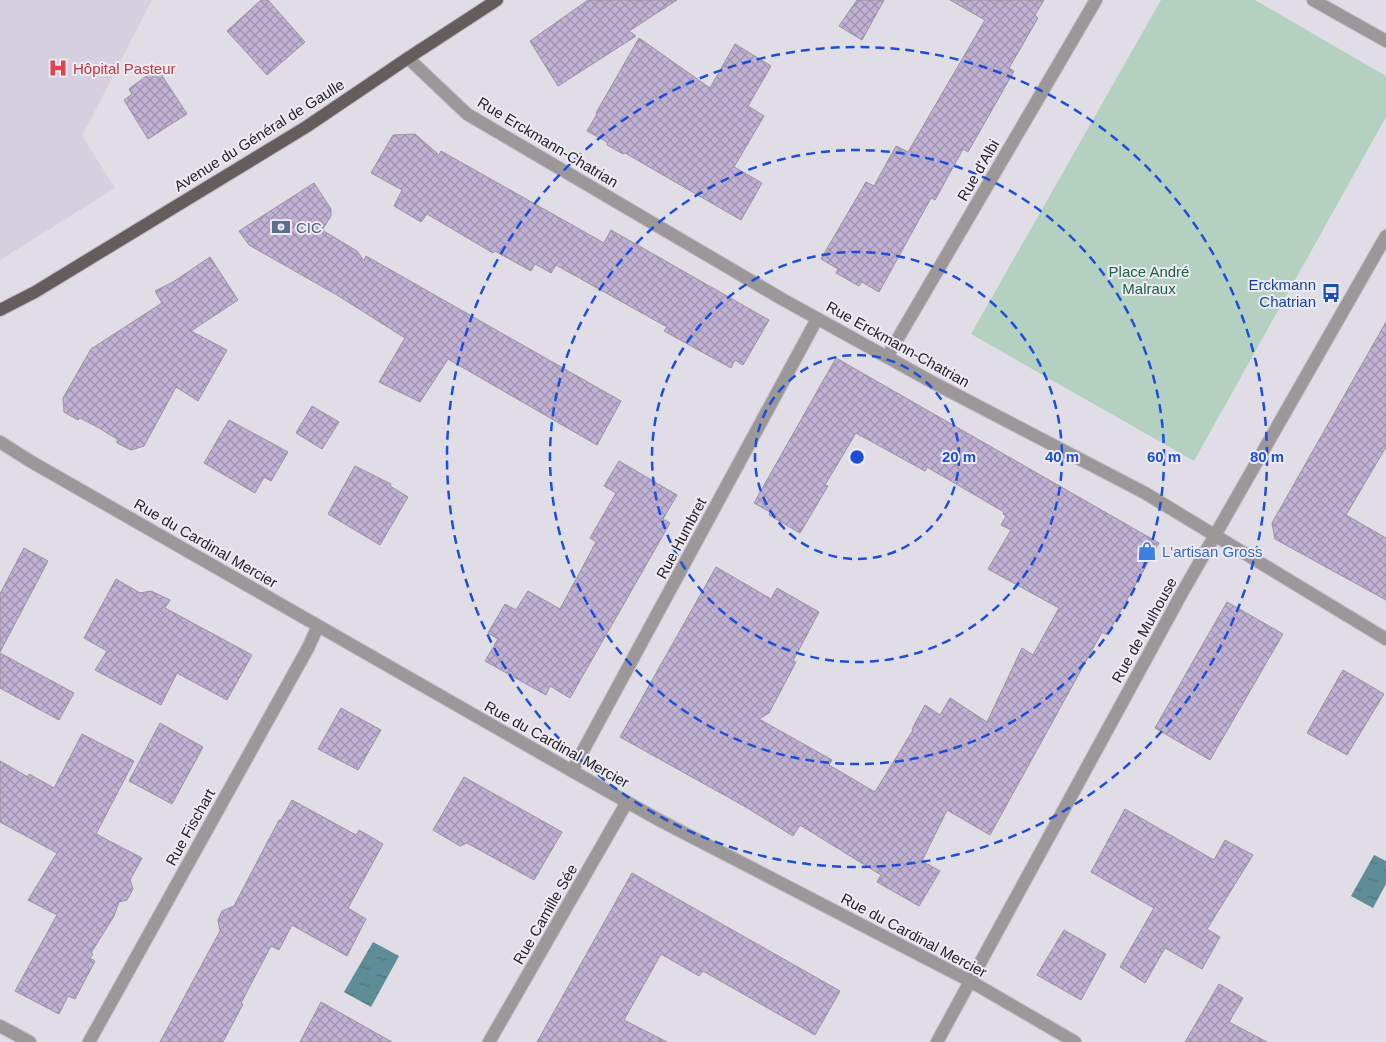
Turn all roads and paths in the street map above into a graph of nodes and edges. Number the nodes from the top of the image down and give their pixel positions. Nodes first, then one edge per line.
1 (497, 0) edge
2 (1096, 0) edge
3 (1313, 0) edge
4 (1386, 41) edge
5 (408, 58) junction
6 (1386, 236) edge
7 (35, 292) junction
8 (0, 310) edge
9 (0, 319) edge
10 (818, 319) junction
11 (887, 357) junction
12 (0, 442) edge
13 (0, 448) edge
14 (30, 461) junction
15 (1216, 535) junction
16 (318, 626) junction
17 (1386, 639) edge
18 (572, 771) junction
19 (627, 802) junction
20 (970, 981) junction
21 (0, 1026) edge
22 (30, 1042) edge
23 (89, 1042) edge
24 (490, 1042) edge
25 (937, 1042) edge
26 (1075, 1042) edge

1 - 5 main road, Avenue du Général de Gaulle
2 - 11 street, Rue d'Albi
3 - 4 street
5 - 7 main road, Avenue du Général de Gaulle
5 - 10 street, Rue Erckmann-Chatrian
6 - 15 street, Rue de Mulhouse
7 - 8 main road, Avenue du Général de Gaulle
7 - 9 main road, Avenue du Général de Gaulle
10 - 11 street, Rue Erckmann-Chatrian
10 - 18 street, Rue Humbret
11 - 15 street, Rue Erckmann-Chatrian
12 - 14 street, Rue du Cardinal Mercier
13 - 14 street, Rue du Cardinal Mercier
14 - 16 street, Rue du Cardinal Mercier
15 - 17 street, Rue Erckmann-Chatrian
15 - 20 street, Rue de Mulhouse
16 - 18 street, Rue du Cardinal Mercier
16 - 23 street, Rue Fischart
18 - 19 street, Rue du Cardinal Mercier
19 - 20 street, Rue du Cardinal Mercier
19 - 24 street, Rue Camille Sée
20 - 25 street, Rue de Mulhouse
20 - 26 street, Rue du Cardinal Mercier
21 - 22 street

